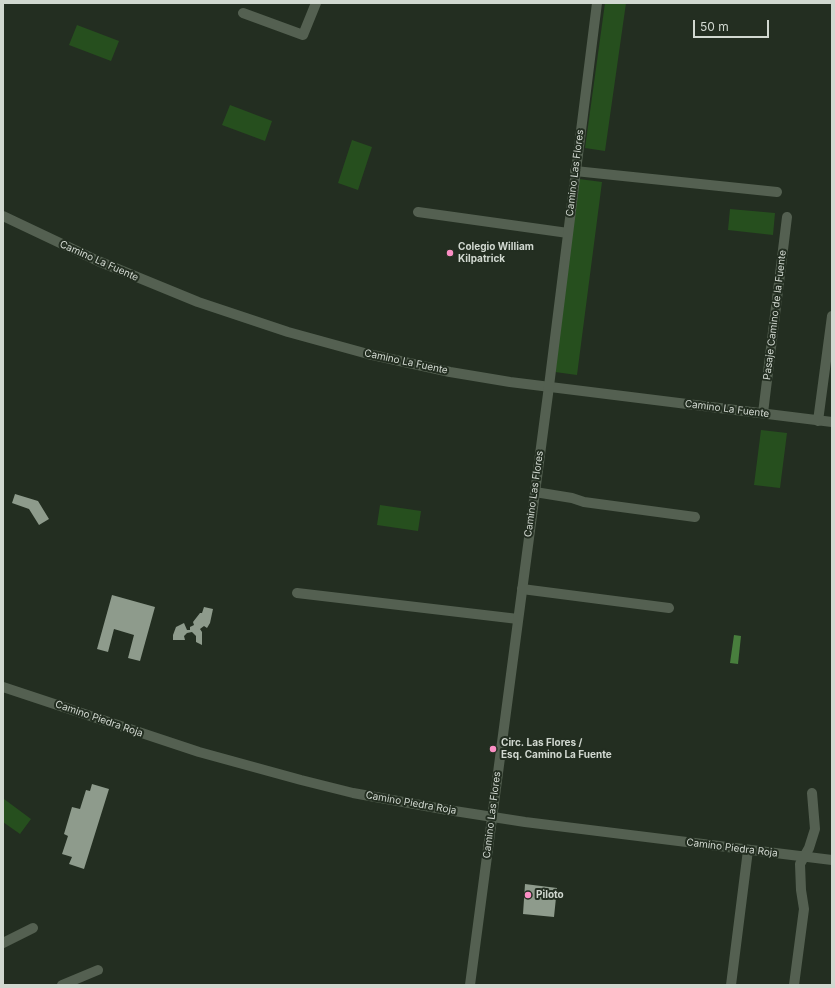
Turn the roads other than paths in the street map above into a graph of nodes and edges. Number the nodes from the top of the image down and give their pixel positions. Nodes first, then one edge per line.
1 (316, 3) edge
2 (597, 3) edge
3 (243, 13) dead end
4 (575, 171) junction
5 (777, 192) dead end
6 (418, 212) dead end
7 (3, 216) edge
8 (787, 217) dead end
9 (568, 233) junction
10 (832, 316) edge
11 (549, 386) junction
12 (763, 413) junction
13 (818, 421) junction
14 (832, 422) edge
15 (535, 492) junction
16 (695, 517) dead end
17 (522, 589) junction
18 (297, 592) dead end
19 (669, 608) dead end
20 (518, 619) junction
21 (3, 687) edge
22 (812, 793) dead end
23 (492, 817) junction
24 (748, 850) junction
25 (806, 856) junction
26 (832, 860) edge
27 (33, 928) dead end
28 (3, 943) edge
29 (98, 970) dead end
30 (62, 985) edge
31 (470, 985) edge
32 (731, 985) edge
33 (794, 985) edge

1 - 3 street
2 - 4 street, Camino Las Flores
4 - 5 street
4 - 9 street, Camino Las Flores
6 - 9 street
7 - 11 street, Camino La Fuente
8 - 12 street, Pasaje Camino de la Fuente
9 - 11 street, Camino Las Flores
10 - 13 street
11 - 12 street, Camino La Fuente
11 - 15 street, Camino Las Flores
12 - 13 street, Camino La Fuente
13 - 14 street, Camino La Fuente
15 - 16 street
15 - 17 street, Camino Las Flores
17 - 19 street
17 - 20 street, Camino Las Flores
18 - 20 street
20 - 23 street, Camino Las Flores
21 - 23 street, Camino Piedra Roja
22 - 25 street
23 - 24 street, Camino Piedra Roja
23 - 31 street, Camino Las Flores
24 - 25 street, Camino Piedra Roja
24 - 32 street
25 - 26 street, Camino Piedra Roja
25 - 33 street
27 - 28 street
29 - 30 street

